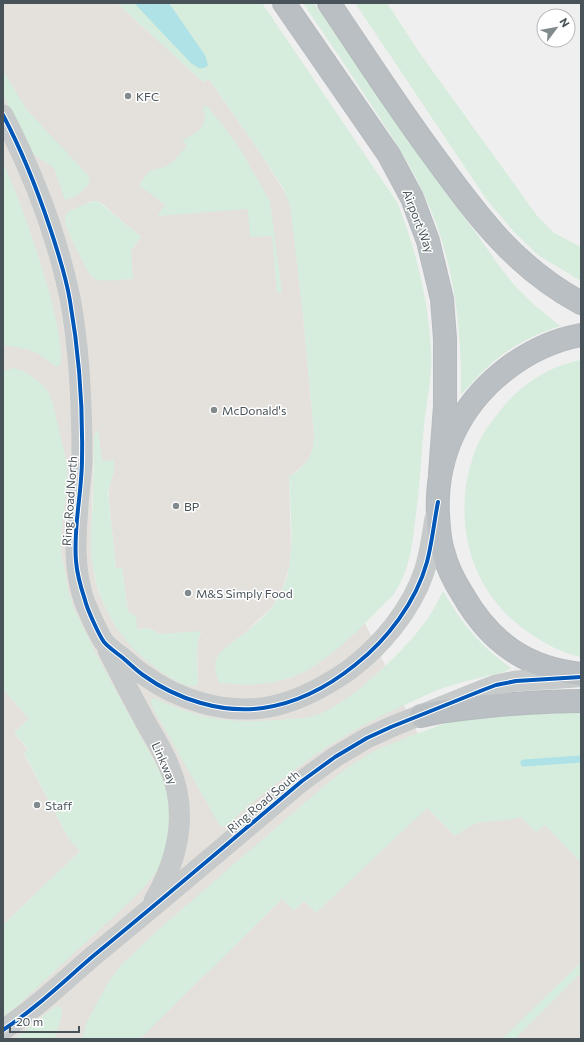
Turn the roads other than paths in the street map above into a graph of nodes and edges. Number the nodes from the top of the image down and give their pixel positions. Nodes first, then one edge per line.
1 (284, 3) edge
2 (329, 3) edge
3 (3, 115) edge
4 (581, 303) edge
5 (581, 336) edge
6 (440, 474) junction
7 (438, 502) junction
8 (104, 642) junction
9 (581, 675) edge
10 (581, 701) edge
11 (421, 716) junction
12 (147, 913) junction
13 (3, 1030) edge

1 - 6 highway, Airport Way
2 - 4 highway
3 - 8 street, Ring Road North
5 - 6 highway
6 - 7 highway
7 - 8 street, Ring Road North
7 - 9 highway
8 - 12 street, Linkway
9 - 11 street, Ring Road South
10 - 11 highway
11 - 12 street, Ring Road South
12 - 13 street, Ring Road South

